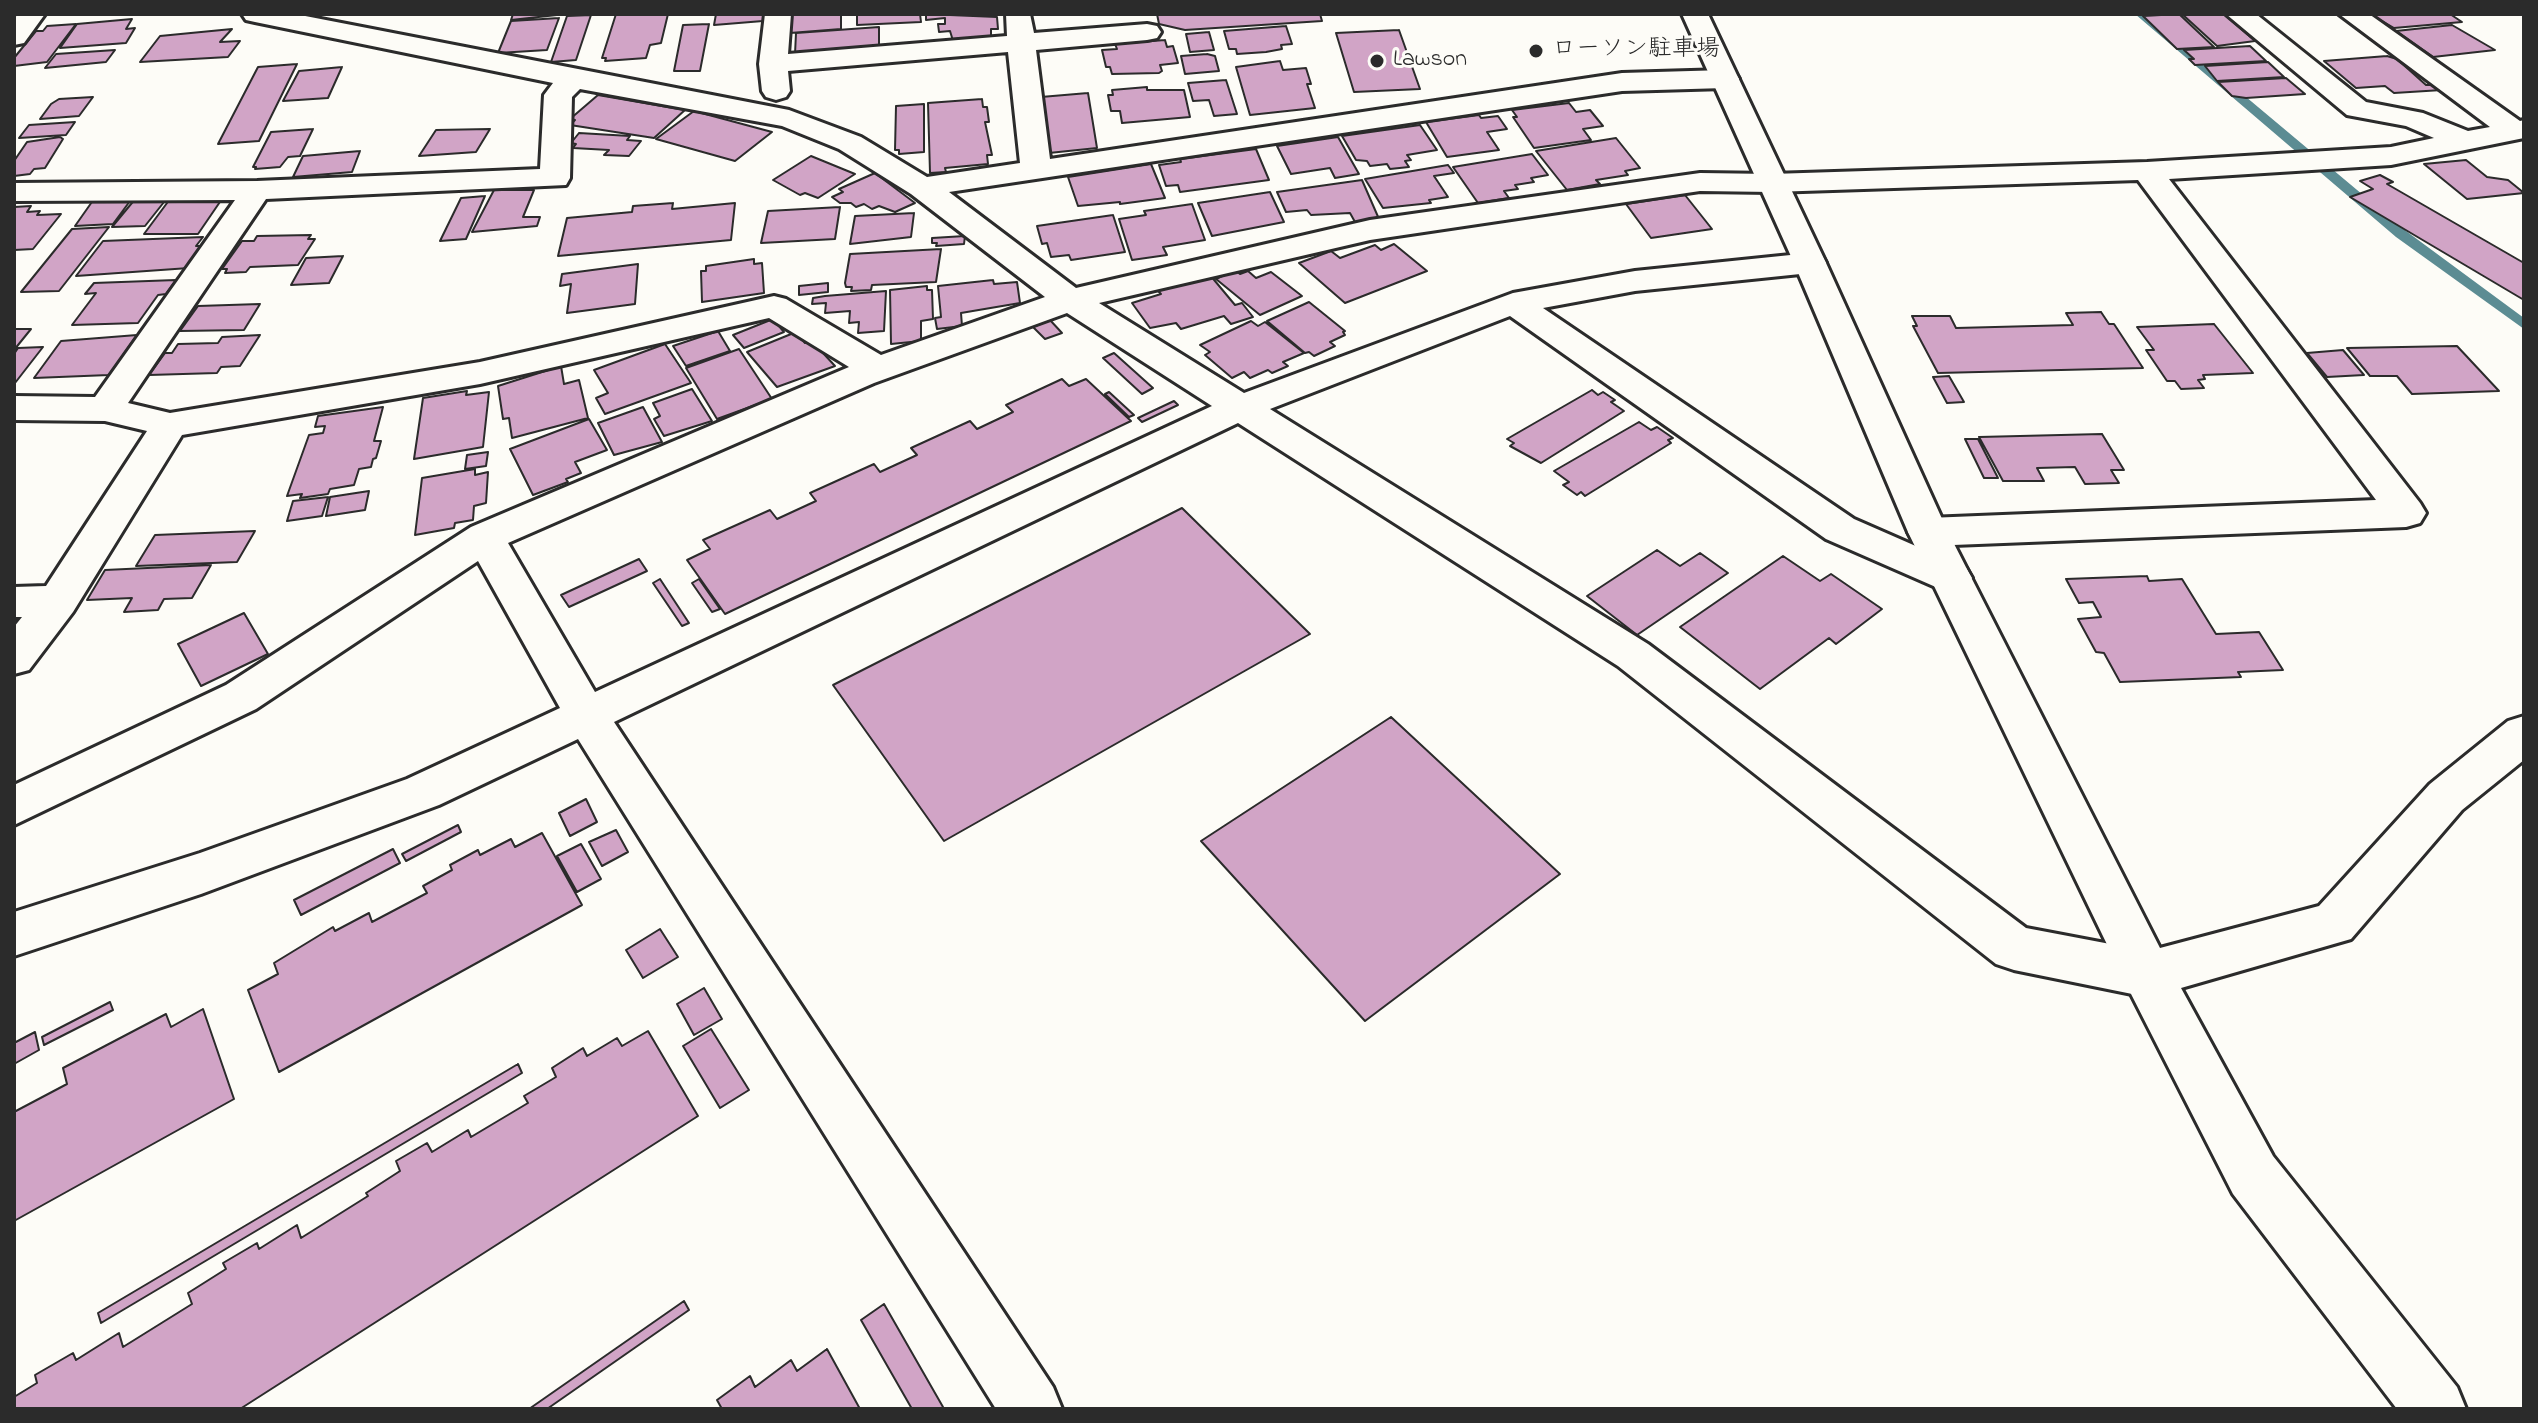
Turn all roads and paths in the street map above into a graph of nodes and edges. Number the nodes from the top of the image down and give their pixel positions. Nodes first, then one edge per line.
1 (32, 14) edge
2 (255, 14) edge
3 (778, 14) edge
4 (1018, 14) edge
5 (1695, 14) edge
6 (2239, 14) edge
7 (2352, 14) edge
8 (1147, 32) dead end
9 (14, 37) edge
10 (1021, 43) junction
11 (773, 64) junction
12 (574, 79) junction
13 (1725, 79) junction
14 (778, 117) junction
15 (2518, 129) edge
16 (2463, 140) junction
17 (1036, 170) junction
18 (2147, 171) junction
19 (1772, 183) junction
20 (922, 187) junction
21 (257, 190) junction
22 (14, 192) edge
23 (1810, 263) junction
24 (1070, 300) junction
25 (1513, 303) junction
26 (878, 369) junction
27 (14, 408) edge
28 (1239, 408) junction
29 (105, 409) junction
30 (170, 425) junction
31 (1928, 532) junction
32 (485, 537) junction
33 (1952, 578) junction
34 (58, 601) junction
35 (14, 602) edge
36 (14, 658) edge
37 (587, 717) junction
38 (2524, 734) edge
39 (14, 806) edge
40 (14, 934) edge
41 (2147, 974) junction
42 (1031, 1409) edge
43 (2435, 1409) edge

1 - 9 street
2 - 12 street
3 - 11 street
4 - 10 street
5 - 13 street
6 - 16 street
7 - 15 street
8 - 10 street
10 - 11 street
10 - 17 street
11 - 14 street
12 - 14 street
12 - 21 street
13 - 17 street
13 - 19 street
14 - 20 street
15 - 16 street
16 - 18 street
17 - 20 street
18 - 19 street
18 - 31 street
19 - 23 street
19 - 24 street
20 - 24 street
21 - 22 street
21 - 29 street
23 - 25 street
23 - 31 street
24 - 26 street
24 - 28 street
25 - 28 street
25 - 33 street
26 - 30 street
26 - 32 street
27 - 29 street
28 - 37 street
28 - 41 street
29 - 30 street
30 - 34 street
31 - 33 street
32 - 37 street
32 - 39 street
33 - 41 street
34 - 35 street
34 - 36 street
37 - 40 street
37 - 42 street
38 - 41 street
41 - 43 street

